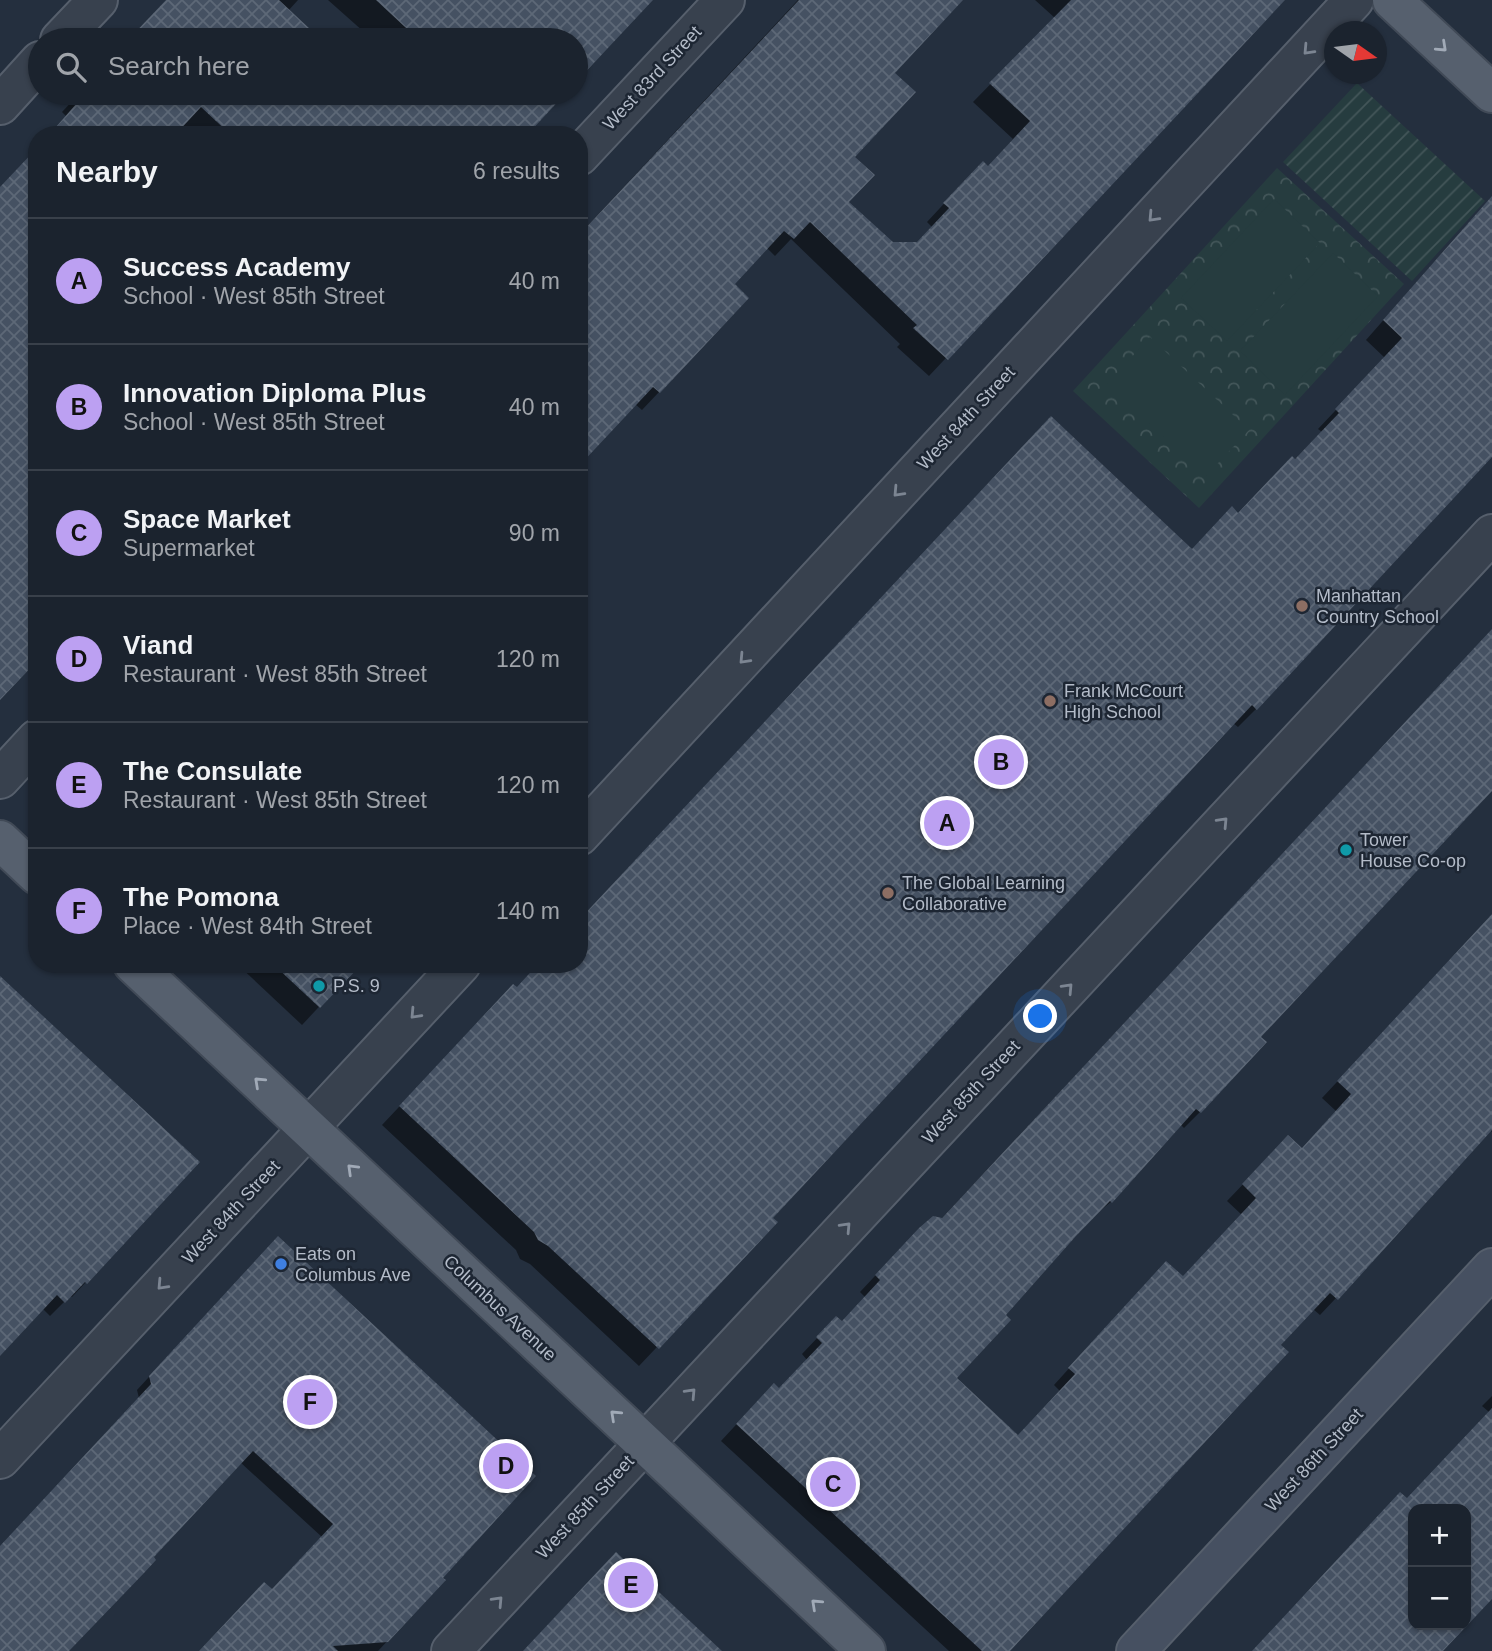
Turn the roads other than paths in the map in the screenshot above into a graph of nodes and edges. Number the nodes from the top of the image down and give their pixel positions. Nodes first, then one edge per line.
1 (97, 0) edge
2 (725, 0) edge
3 (1354, 0) edge
4 (1392, 0) edge
5 (71, 28) edge
6 (28, 74) edge
7 (1492, 93) edge
8 (0, 105) edge
9 (588, 146) edge
10 (1492, 534) edge
11 (28, 749) edge
12 (0, 779) edge
13 (588, 826) edge
14 (0, 841) edge
15 (28, 867) edge
16 (143, 973) edge
17 (453, 973) edge
18 (309, 1128) junction
19 (1492, 1268) edge
20 (645, 1443) junction
21 (0, 1459) edge
22 (451, 1651) edge
23 (866, 1651) edge
24 (1136, 1651) edge

1 - 5 street
2 - 9 street, West 83rd Street
3 -> 13 street, West 84th Street
4 -> 7 main road
6 - 8 street
20 -> 10 street, West 85th Street
11 - 12 street
14 - 15 main road
18 -> 16 main road, Columbus Avenue
17 -> 18 street, West 84th Street
20 -> 18 main road, Columbus Avenue
18 -> 21 street, West 84th Street
19 - 24 main road, West 86th Street
22 -> 20 street, West 85th Street
23 -> 20 main road, Columbus Avenue

